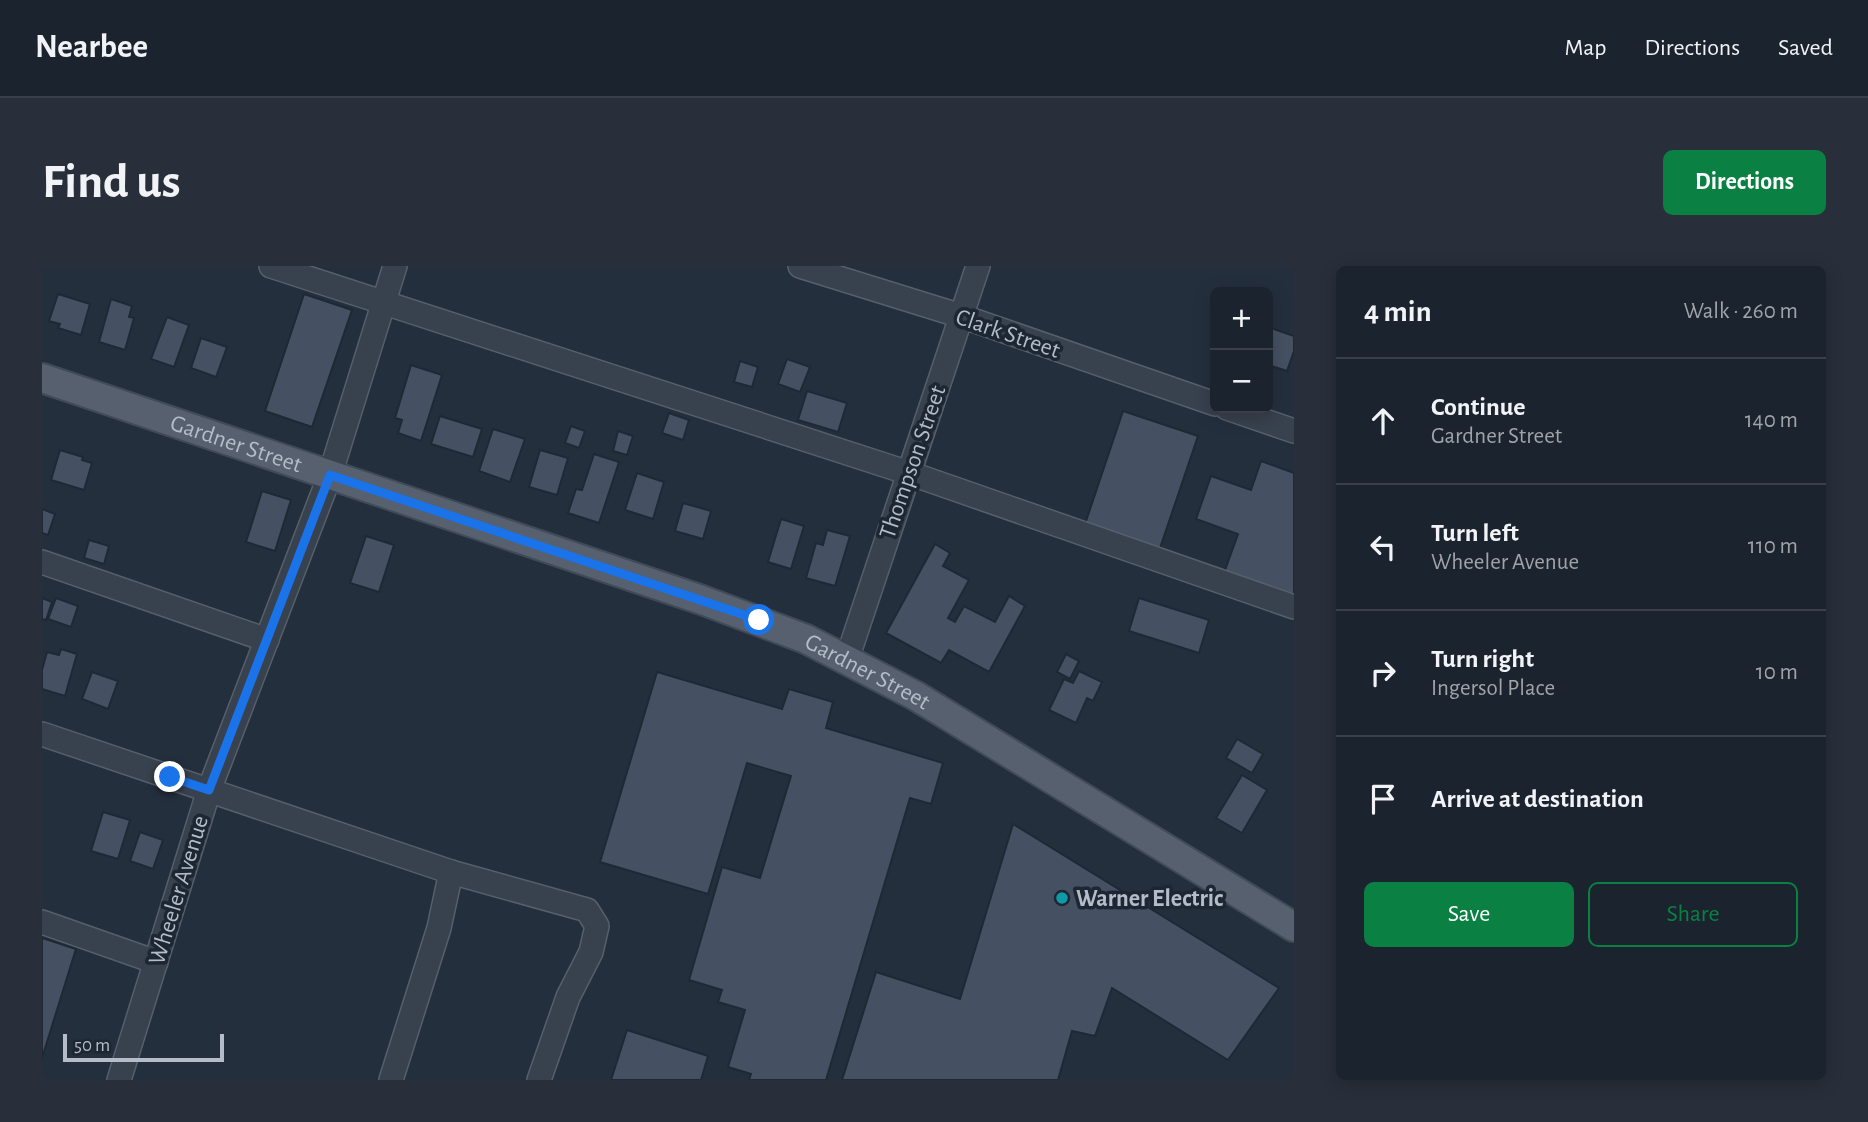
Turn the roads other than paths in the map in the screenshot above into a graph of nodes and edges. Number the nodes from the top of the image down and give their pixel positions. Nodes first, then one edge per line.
1 (271, 266) edge
2 (396, 266) edge
3 (800, 266) edge
4 (978, 266) edge
5 (384, 303) junction
6 (961, 316) junction
7 (42, 378) edge
8 (1210, 402) edge
9 (1242, 413) edge
10 (1294, 431) edge
11 (909, 473) junction
12 (330, 475) junction
13 (42, 562) edge
14 (1294, 607) edge
15 (267, 640) junction
16 (847, 659) junction
17 (42, 734) edge
18 (209, 790) junction
19 (451, 872) junction
20 (42, 922) edge
21 (1294, 927) edge
22 (156, 962) junction
23 (120, 1080) edge
24 (391, 1080) edge
25 (539, 1080) edge

1 - 5 street
2 - 5 street, Wheeler Avenue
3 - 6 street, Clark Street
4 - 6 street, Thompson Street
5 - 11 street
5 - 12 street, Wheeler Avenue
6 - 8 street, Clark Street
6 - 11 street, Thompson Street
7 - 12 main road, Gardner Street
9 - 10 street
11 - 14 street
11 - 16 street, Thompson Street
12 - 15 street, Wheeler Avenue
12 - 16 main road, Gardner Street
13 - 15 street
15 - 18 street, Wheeler Avenue
16 - 21 main road, Gardner Street
17 - 18 street
18 - 19 street
18 - 22 street, Wheeler Avenue
19 - 24 street
19 - 25 street
20 - 22 street
22 - 23 street, Wheeler Avenue

